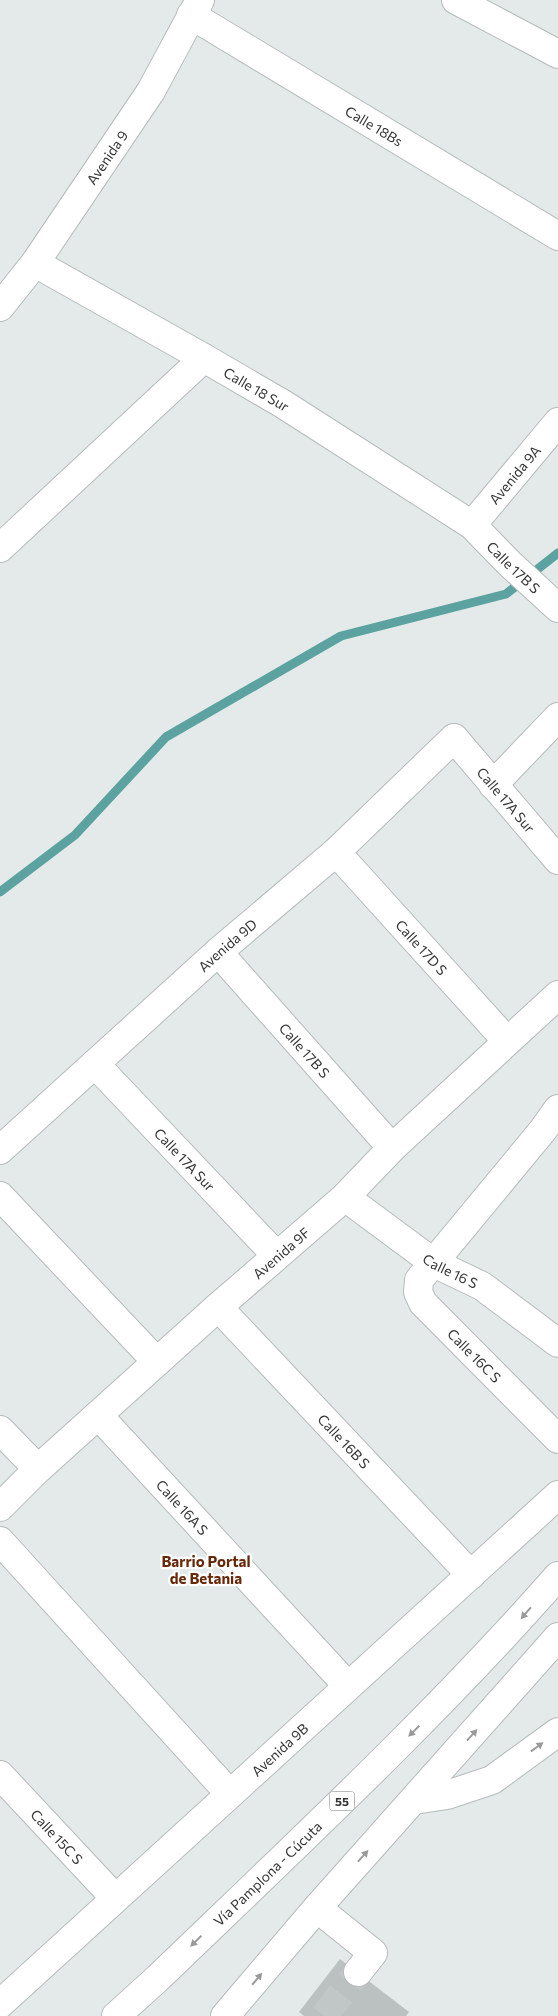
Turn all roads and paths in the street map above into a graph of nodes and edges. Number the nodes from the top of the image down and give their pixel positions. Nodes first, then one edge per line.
1 (456, 0) edge
2 (196, 8) edge
3 (558, 54) edge
4 (558, 236) edge
5 (35, 263) junction
6 (0, 307) edge
7 (204, 358) junction
8 (558, 422) edge
9 (472, 525) junction
10 (0, 548) edge
11 (553, 604) edge
12 (558, 717) edge
13 (454, 738) joint
14 (493, 785) junction
15 (336, 852) junction
16 (558, 860) edge
17 (218, 952) junction
18 (558, 995) edge
19 (507, 1041) junction
20 (95, 1064) junction
21 (553, 1126) edge
22 (392, 1148) junction
23 (0, 1150) edge
24 (0, 1196) edge
25 (345, 1197) junction
26 (276, 1255) junction
27 (434, 1262) junction
28 (218, 1307) junction
29 (558, 1343) edge
30 (157, 1362) junction
31 (98, 1415) junction
32 (0, 1430) edge
33 (558, 1439) edge
34 (38, 1469) junction
35 (558, 1495) edge
36 (0, 1507) edge
37 (0, 1541) edge
38 (471, 1575) junction
39 (558, 1576) edge
40 (558, 1637) edge
41 (348, 1686) junction
42 (558, 1732) edge
43 (0, 1775) edge
44 (230, 1794) junction
45 (414, 1800) junction
46 (115, 1898) junction
47 (317, 1908) junction
48 (358, 1972) tunnel mouth
49 (0, 2004) edge
50 (116, 2016) edge
51 (225, 2016) edge

1 - 3 main road
2 - 4 main road, Calle 18Bs
2 - 5 main road, Avenida 9
5 - 6 main road, Avenida 9
5 - 7 main road, Calle 18 Sur
7 - 9 main road, Calle 18 Sur
7 - 10 main road
8 - 9 main road, Avenida 9A
9 - 11 main road, Calle 17B S
12 - 14 main road
13 - 14 main road, Calle 17A Sur
13 - 15 main road, Avenida 9D
14 - 16 main road, Calle 17A Sur
15 - 17 main road, Avenida 9D
15 - 19 main road, Calle 17D S
17 - 20 main road, Avenida 9D
17 - 22 main road, Calle 17B S
18 - 19 main road, Avenida 9F
19 - 22 main road, Avenida 9F
20 - 23 main road, Avenida 9D
20 - 26 main road, Calle 17A Sur
21 - 27 main road
22 - 25 main road, Avenida 9F
24 - 30 main road
25 - 26 main road, Avenida 9F
25 - 27 main road, Calle 16 S
26 - 28 main road, Avenida 9F
27 - 29 main road, Calle 16 S
27 - 33 main road, Calle 16C S
28 - 30 main road, Avenida 9F
28 - 38 main road, Calle 16B S
30 - 31 main road, Avenida 9F
31 - 34 main road, Avenida 9F
31 - 41 main road, Calle 16A S
32 - 34 main road
34 - 36 main road, Avenida 9F
35 - 38 main road, Avenida 9B
37 - 44 main road
38 - 41 main road, Avenida 9B
39 -> 50 main road, Vía Pamplona - Cúcuta / 55
45 -> 40 main road
41 - 44 main road, Avenida 9B
45 -> 42 main road
43 - 46 main road, Calle 15C S
44 - 46 main road, Avenida 9B
47 -> 45 main road
46 - 49 main road, Avenida 9B
47 - 48 main road
51 -> 47 main road

